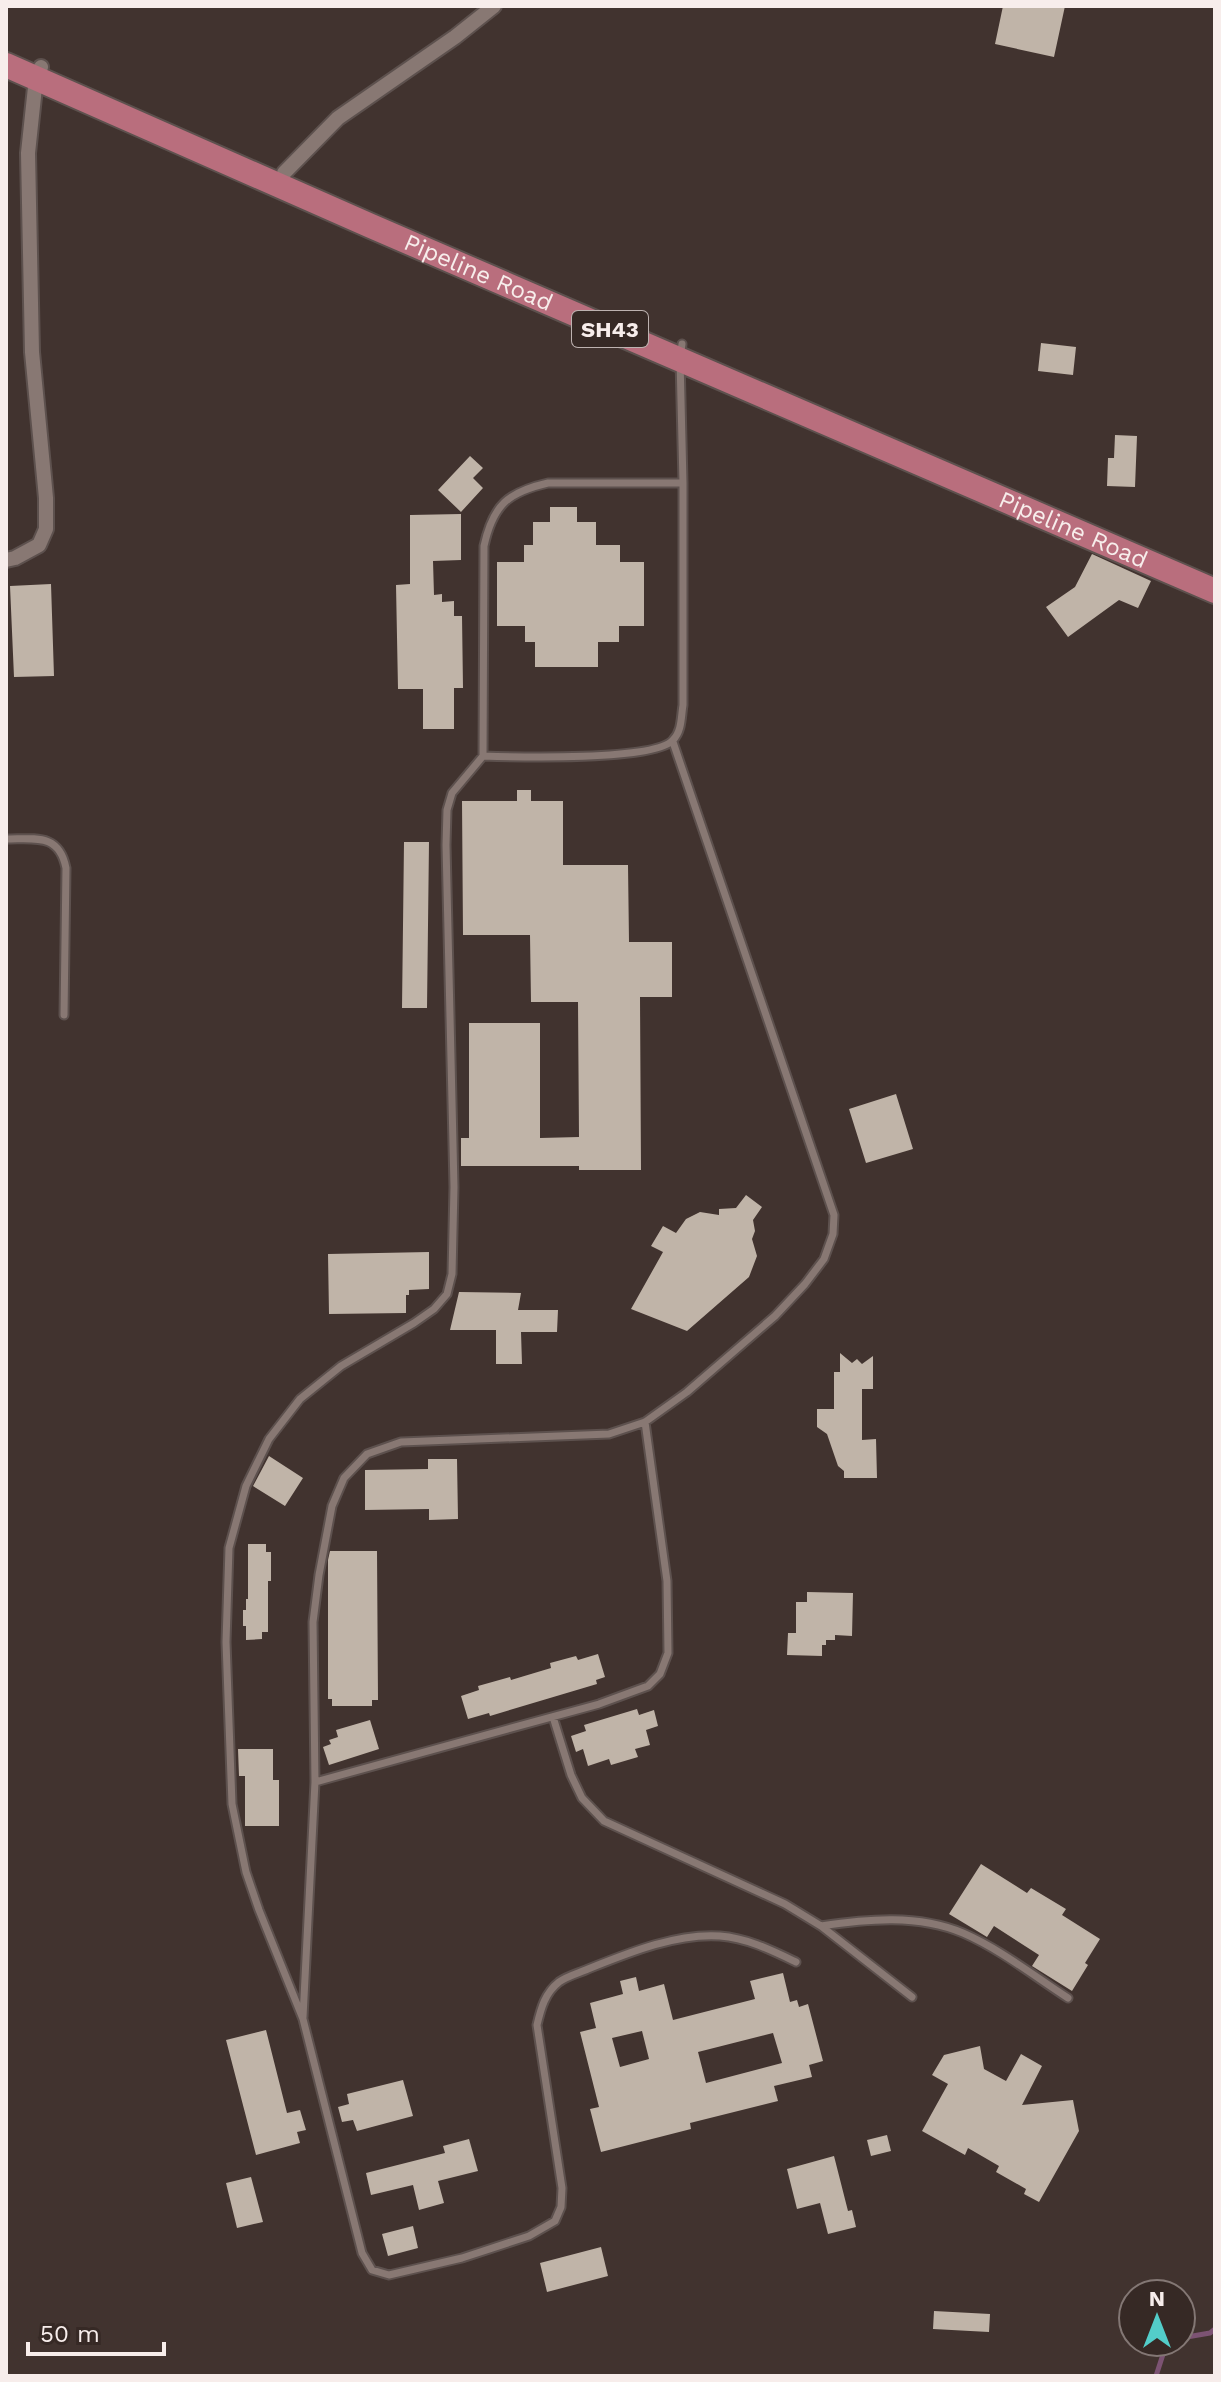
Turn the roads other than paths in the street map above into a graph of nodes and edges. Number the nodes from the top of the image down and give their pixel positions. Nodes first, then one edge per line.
1 (494, 6) edge
2 (6, 52) edge
3 (6, 65) edge
4 (38, 72) junction
5 (284, 173) junction
6 (466, 259) junction
7 (681, 352) junction
8 (683, 483) junction
9 (6, 560) edge
10 (1215, 575) edge
11 (1215, 591) edge
12 (673, 742) junction
13 (483, 756) junction
14 (6, 839) edge
15 (64, 1015) dead end
16 (645, 1422) junction
17 (553, 1717) junction
18 (315, 1782) junction
19 (821, 1926) junction
20 (796, 1962) dead end
21 (912, 1997) dead end
22 (1068, 1998) dead end
23 (303, 2019) junction

1 - 5 street
2 - 4 main road, Pipeline Road / SH43
3 - 4 main road, Pipeline Road / SH43
4 - 5 main road, Pipeline Road / SH43
4 - 6 main road, Pipeline Road / SH43
4 - 9 street
5 - 6 main road, Pipeline Road / SH43
6 - 7 main road, Pipeline Road / SH43
7 - 8 lane
7 - 10 main road, Pipeline Road / SH43
7 - 11 main road, Pipeline Road / SH43
8 - 12 lane
8 - 13 lane
12 - 13 lane
12 - 16 lane
13 - 23 lane
14 - 15 lane
16 - 17 lane
16 - 18 lane
17 - 18 lane
17 - 19 lane
18 - 23 lane
19 - 21 lane
19 - 22 lane
20 - 23 lane

